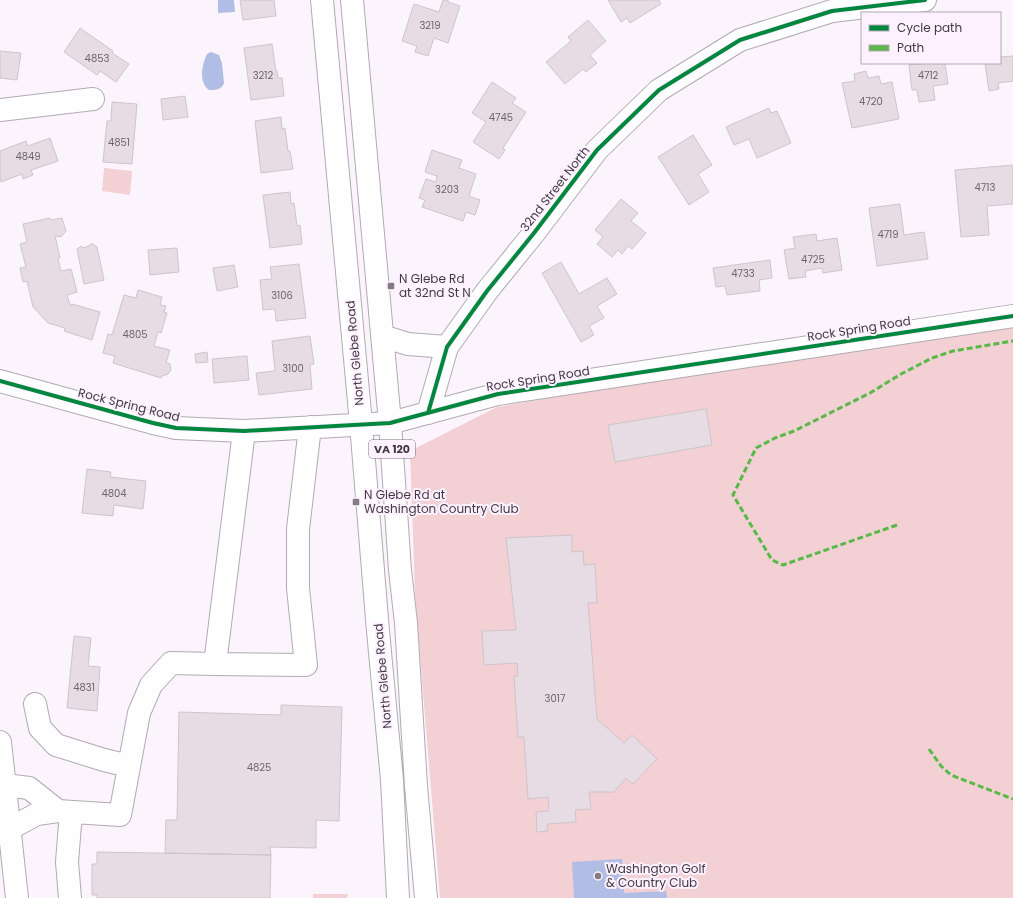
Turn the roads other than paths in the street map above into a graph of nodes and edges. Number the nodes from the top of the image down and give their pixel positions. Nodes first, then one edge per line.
1 (322, 0) edge
2 (352, 0) edge
3 (925, 0) edge
4 (833, 5) edge
5 (93, 99) dead end
6 (0, 110) edge
7 (1013, 316) edge
8 (382, 336) junction
9 (447, 347) junction
10 (0, 381) edge
11 (428, 413) junction
12 (390, 422) junction
13 (361, 424) junction
14 (310, 427) junction
15 (244, 431) junction
16 (215, 664) junction
17 (35, 704) dead end
18 (0, 742) edge
19 (129, 766) junction
20 (5, 785) junction
21 (65, 812) junction
22 (9, 829) junction
23 (16, 898) edge
24 (70, 898) edge
25 (398, 898) edge
26 (426, 898) edge

1 - 13 main road, North Glebe Road / VA 120
2 - 8 main road, North Glebe Road / VA 120
3 - 4 main road, 32nd Street North
4 - 9 main road, 32nd Street North
5 - 6 main road
7 - 11 main road, Rock Spring Road
8 - 9 main road
8 - 12 main road, North Glebe Road / VA 120
9 - 11 main road, 32nd Street North
10 - 15 main road, Rock Spring Road
11 - 12 main road, Rock Spring Road
12 - 13 main road, Rock Spring Road
12 - 26 main road, North Glebe Road / VA 120
13 - 14 main road, Rock Spring Road
13 - 25 main road, North Glebe Road / VA 120
14 - 15 main road, Rock Spring Road
14 - 16 main road
15 - 16 main road
16 - 19 main road
17 - 19 main road
18 - 20 main road
19 - 21 main road
20 - 21 main road
20 - 22 main road
21 - 22 main road
21 - 24 main road
22 - 23 main road

